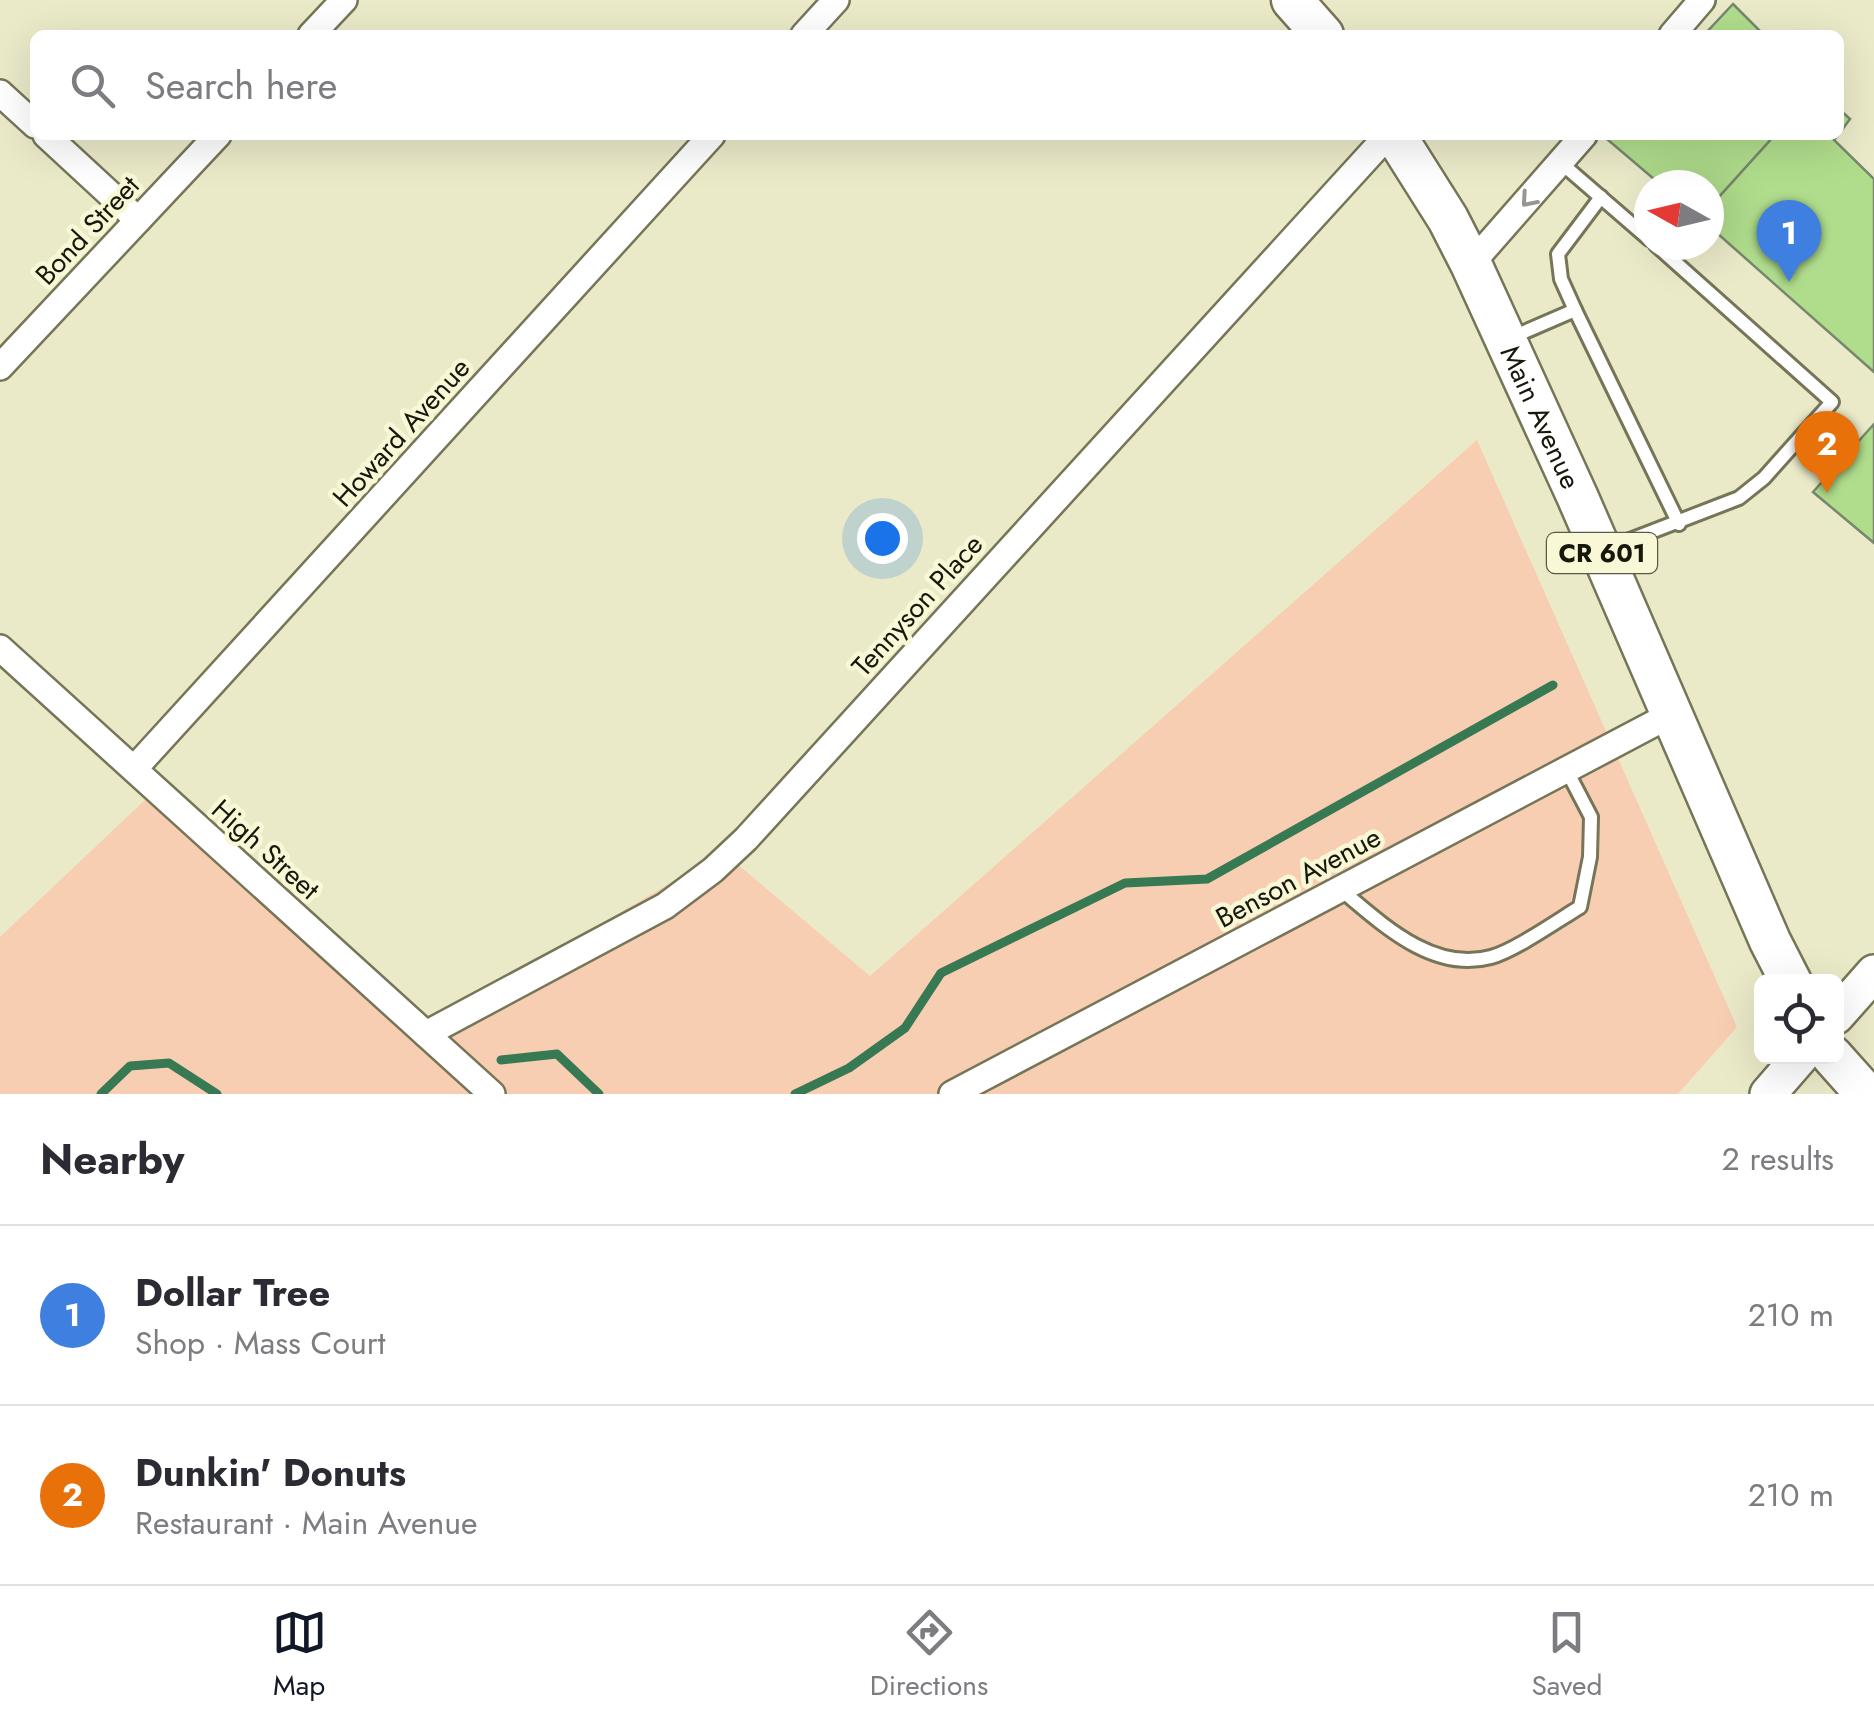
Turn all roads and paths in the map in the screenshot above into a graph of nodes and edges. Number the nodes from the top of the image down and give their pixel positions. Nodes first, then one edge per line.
1 (344, 0) edge
2 (836, 0) edge
3 (1702, 0) edge
4 (316, 30) edge
5 (809, 30) edge
6 (1676, 30) edge
7 (0, 93) edge
8 (30, 120) edge
9 (51, 140) edge
10 (213, 140) edge
11 (707, 140) edge
12 (1387, 140) edge
13 (1395, 140) edge
14 (1580, 140) edge
15 (1560, 162) junction
16 (1601, 197) junction
17 (138, 220) junction
18 (1634, 226) edge
19 (1673, 260) edge
20 (1471, 264) junction
21 (1575, 310) junction
22 (1506, 340) junction
23 (0, 367) edge
24 (1679, 524) junction
25 (1601, 551) junction
26 (0, 648) edge
27 (1672, 714) junction
28 (134, 769) junction
29 (1566, 770) junction
30 (1340, 889) junction
31 (1786, 974) edge
32 (1874, 974) edge
33 (1844, 1007) edge
34 (426, 1034) junction
35 (1794, 1064) edge
36 (1839, 1064) edge
37 (492, 1094) edge
38 (952, 1094) edge
39 (1768, 1094) edge
40 (1866, 1094) edge

1 - 4 street
2 - 5 street
3 - 6 street
7 - 8 street
9 - 17 street
10 - 17 street, Bond Street
11 - 28 street, Howard Avenue
12 - 34 street, Tennyson Place
13 - 20 main road, Main Avenue / CR 601
14 - 15 street
15 - 16 lane
15 -> 20 street
16 - 18 lane
16 - 21 lane
17 - 23 street, Bond Street
19 - 24 lane
20 - 22 main road, Main Avenue / CR 601
21 - 22 lane
21 - 24 lane
22 - 25 main road, Main Avenue / CR 601
24 - 25 lane
25 - 27 main road, Main Avenue / CR 601
26 - 28 street, High Street
27 - 29 street, Benson Avenue
27 - 31 main road, Main Avenue / CR 601
28 - 34 street, High Street
29 - 30 street, Benson Avenue
29 - 30 lane
30 - 38 street, Benson Avenue
32 - 33 main road
34 - 37 street, High Street
35 - 39 main road
36 - 40 main road

